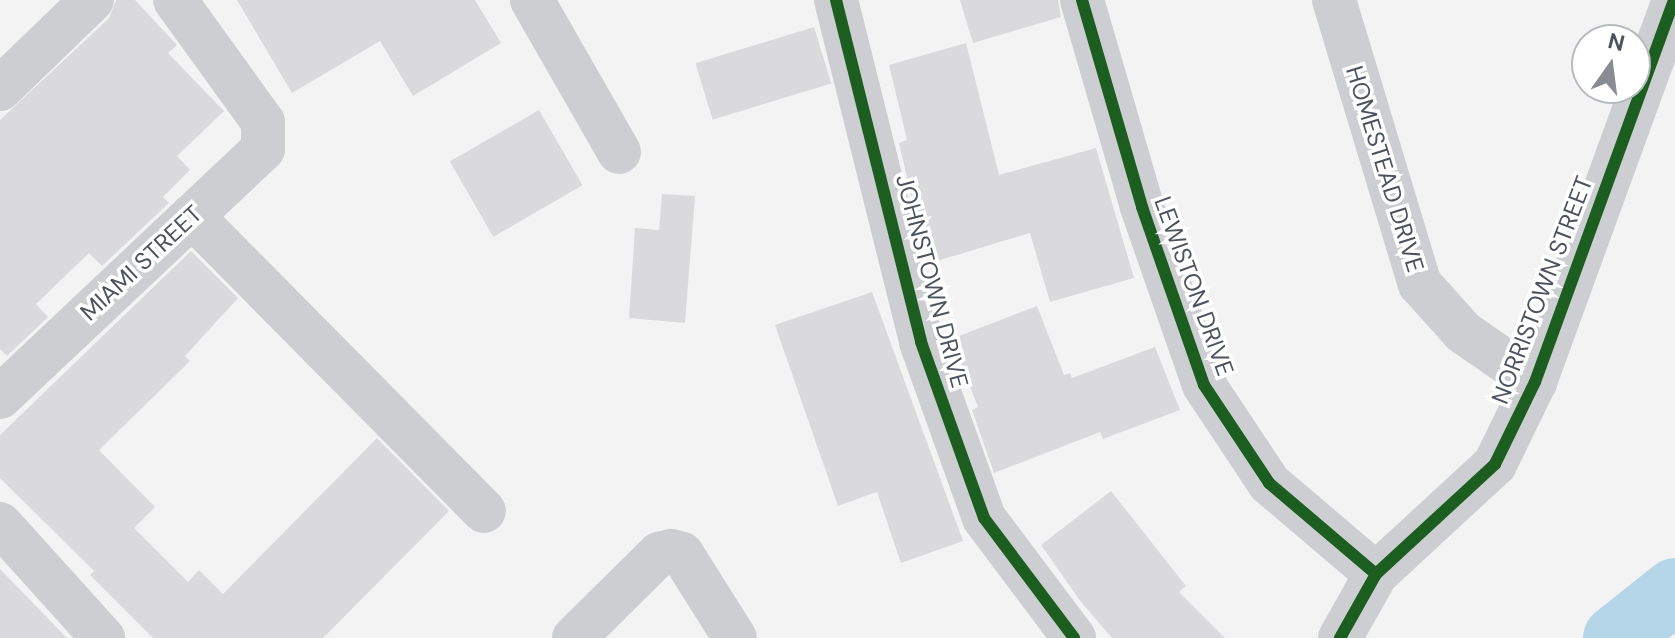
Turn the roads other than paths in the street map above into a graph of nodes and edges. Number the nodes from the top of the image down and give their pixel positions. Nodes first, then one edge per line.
1 (92, 0) edge
2 (175, 0) edge
3 (532, 0) edge
4 (836, 0) edge
5 (1082, 0) edge
6 (1334, 0) edge
7 (1674, 0) edge
8 (0, 89) edge
9 (619, 152) dead end
10 (192, 216) junction
11 (1535, 382) junction
12 (0, 397) edge
13 (484, 511) dead end
14 (0, 524) edge
15 (1376, 574) junction
16 (103, 638) edge
17 (574, 638) edge
18 (735, 638) edge
19 (1074, 638) edge
20 (1340, 638) edge

1 - 8 street
2 - 10 street, MIAMI STREET
3 - 9 street
4 - 19 street, JOHNSTOWN DRIVE
5 - 15 street, LEWISTON DRIVE
6 - 11 street, HOMESTEAD DRIVE
7 - 11 street, NORRISTOWN STREET
10 - 12 street, MIAMI STREET
10 - 13 street
11 - 15 street, NORRISTOWN STREET
14 - 16 street
15 - 20 street, NORRISTOWN STREET
17 - 18 street

